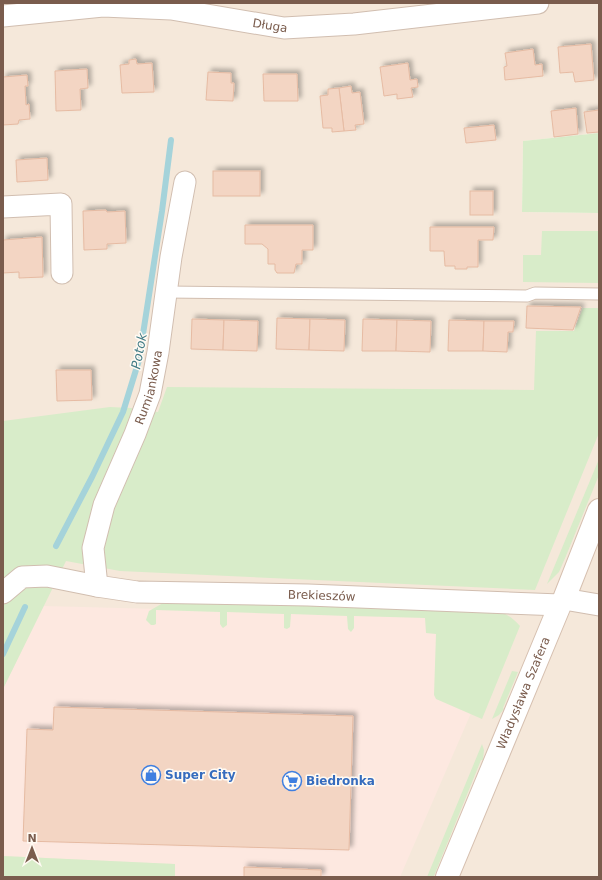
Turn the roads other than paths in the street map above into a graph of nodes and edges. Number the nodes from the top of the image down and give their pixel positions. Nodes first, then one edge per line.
1 (538, 3) edge
2 (3, 16) edge
3 (185, 182) dead end
4 (3, 206) edge
5 (62, 273) dead end
6 (166, 292) junction
7 (599, 294) edge
8 (599, 510) edge
9 (90, 585) junction
10 (3, 592) edge
11 (562, 602) junction
12 (599, 605) edge
13 (447, 877) edge

1 - 2 street, Długa
3 - 6 street, Rumiankowa
4 - 5 street
6 - 7 lane
6 - 9 street, Rumiankowa
8 - 11 street, Władysława Szafera
9 - 10 street, Brekieszów
9 - 11 street, Brekieszów
11 - 12 street, Brekieszów
11 - 13 street, Władysława Szafera

